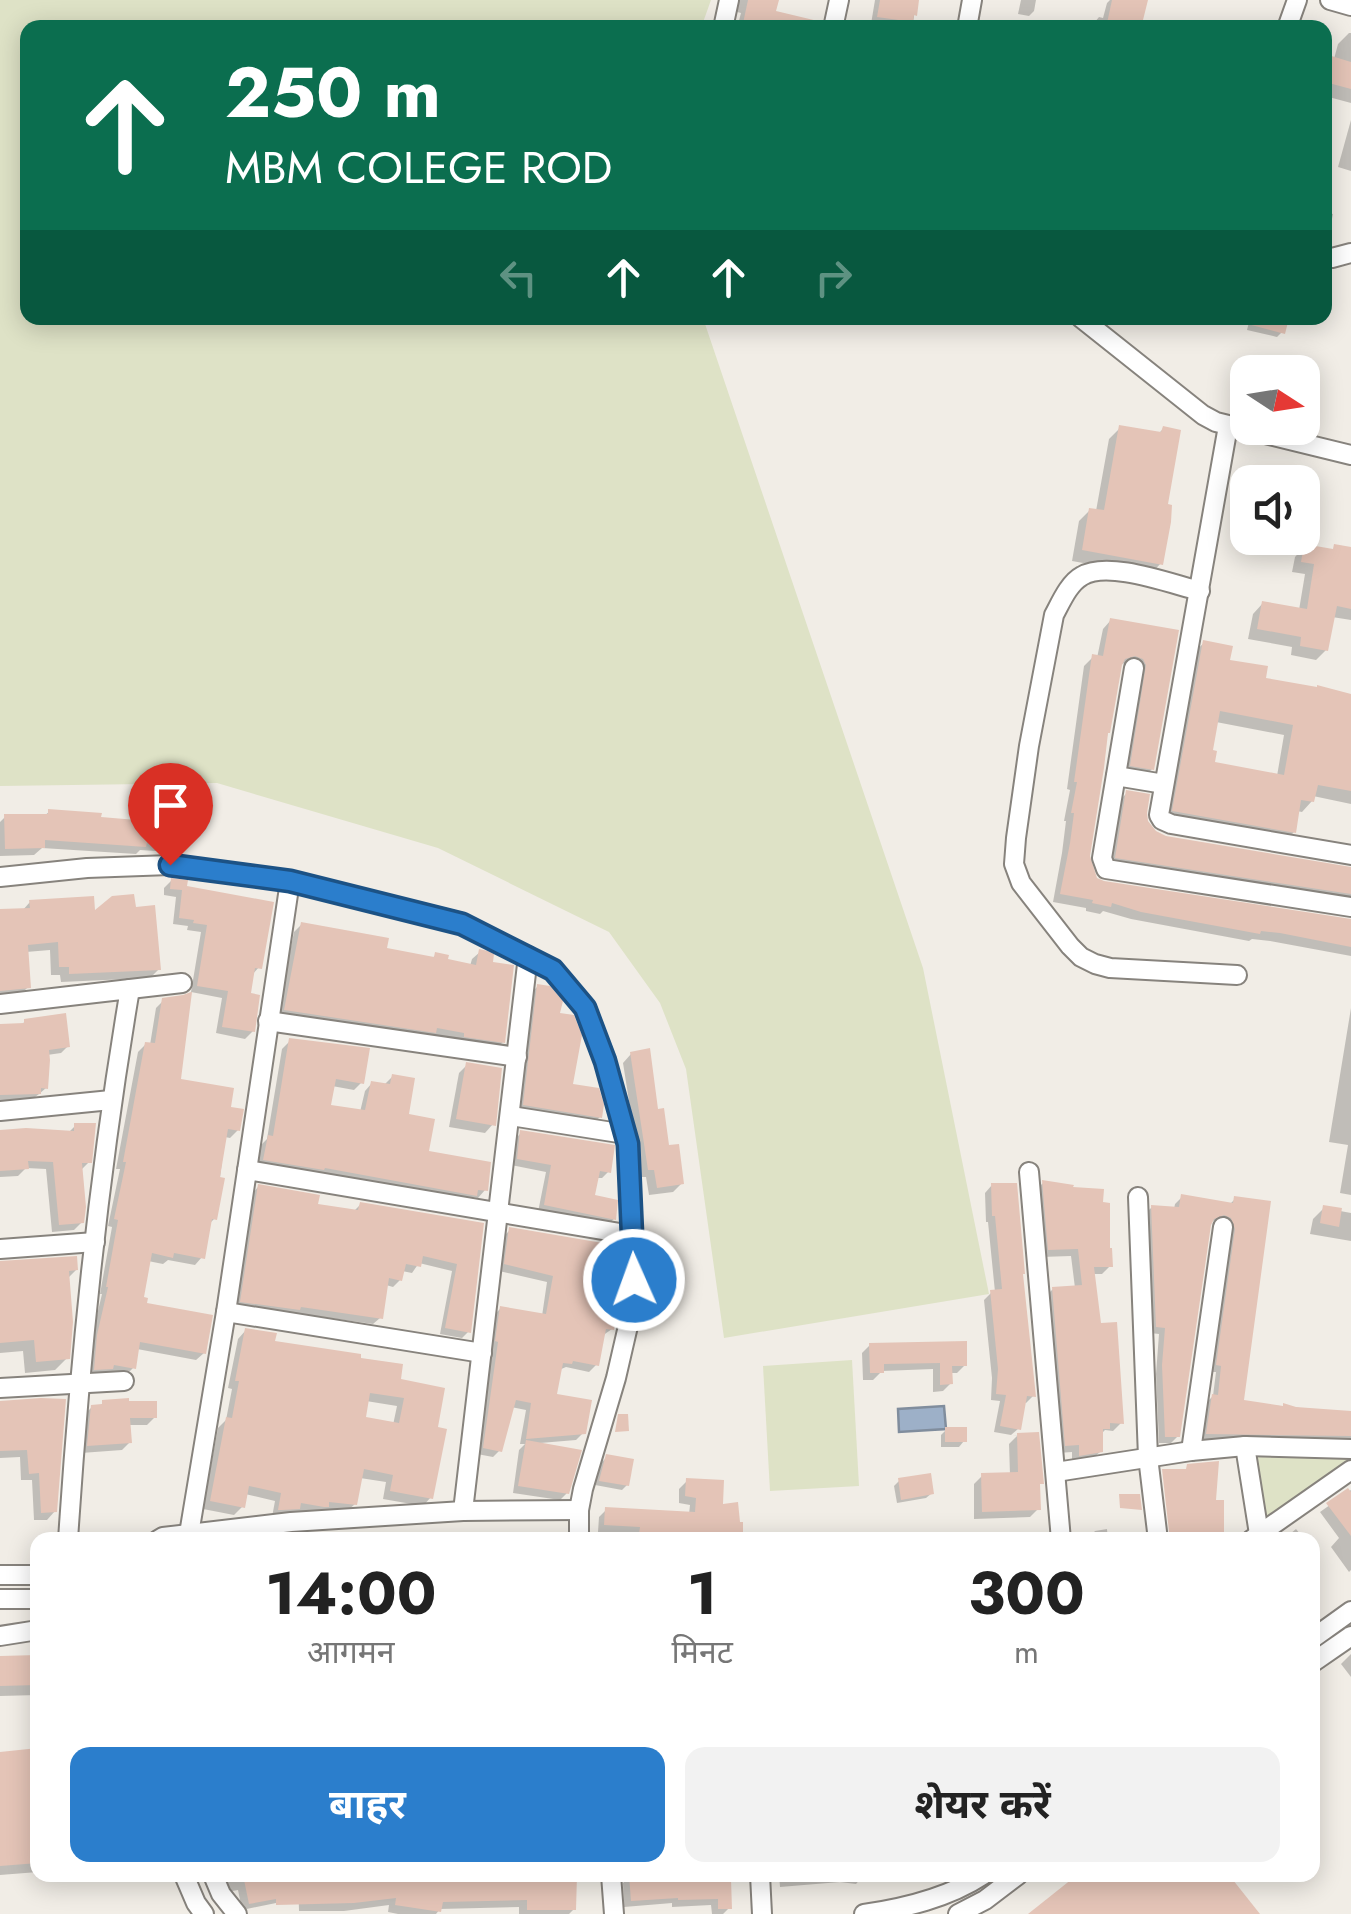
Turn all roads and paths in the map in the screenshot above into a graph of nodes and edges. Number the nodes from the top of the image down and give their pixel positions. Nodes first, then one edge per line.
1 (1330, 0) edge
2 (1351, 6) edge
3 (1090, 325) edge
4 (1228, 426) junction
5 (1351, 454) edge
6 (1200, 591) junction
7 (1134, 668) dead end
8 (1116, 776) junction
9 (1164, 784) junction
10 (1351, 855) edge
11 (0, 877) edge
12 (290, 881) junction
13 (1351, 907) edge
14 (528, 956) junction
15 (1236, 976) dead end
16 (182, 983) dead end
17 (130, 989) junction
18 (0, 1004) edge
19 (268, 1022) junction
20 (517, 1057) junction
21 (111, 1100) junction
22 (0, 1111) edge
23 (511, 1116) junction
24 (625, 1134) junction
25 (247, 1170) junction
26 (1030, 1172) dead end
27 (1138, 1197) dead end
28 (498, 1214) junction
29 (1223, 1227) dead end
30 (632, 1235) junction
31 (95, 1242) junction
32 (0, 1248) edge
33 (226, 1312) junction
34 (482, 1353) junction
35 (124, 1382) dead end
36 (78, 1383) junction
37 (0, 1388) edge
38 (1244, 1446) junction
39 (1191, 1450) junction
40 (1351, 1450) edge
41 (1148, 1457) junction
42 (1351, 1470) edge
43 (1056, 1472) junction
44 (579, 1510) junction
45 (463, 1511) junction
46 (293, 1531) edge
47 (69, 1532) edge
48 (189, 1532) edge
49 (258, 1532) edge
50 (579, 1532) edge
51 (1060, 1532) edge
52 (1157, 1532) edge
53 (1254, 1532) edge
54 (1262, 1532) edge
55 (30, 1575) edge
56 (0, 1576) edge
57 (30, 1598) edge
58 (0, 1600) edge
59 (1351, 1611) edge
60 (30, 1631) edge
61 (1320, 1633) edge
62 (0, 1636) edge
63 (1351, 1636) edge
64 (1320, 1657) edge
65 (187, 1882) edge
66 (216, 1882) edge
67 (612, 1882) edge
68 (760, 1882) edge
69 (969, 1882) edge
70 (1009, 1882) edge
71 (204, 1914) edge
72 (237, 1914) edge
73 (614, 1914) edge
74 (762, 1914) edge
75 (864, 1914) edge
76 (958, 1914) edge

1 - 2 street
3 - 4 street
4 - 5 street
4 - 6 street
6 - 9 street
6 - 15 street
7 - 8 street
8 - 9 street
8 - 13 street
9 - 10 street
11 - 12 street
12 - 14 street
12 - 19 street
14 - 20 street
14 - 24 street
16 - 17 street
17 - 18 street
17 - 21 street
19 - 20 street
19 - 25 street
20 - 23 street
21 - 22 street
21 - 31 street
23 - 24 street
23 - 28 street
24 - 30 street
25 - 28 street
25 - 33 street
26 - 43 street
27 - 41 street
28 - 30 street
28 - 34 street
29 - 39 street
30 - 44 street
31 - 32 street
31 - 36 street
33 - 34 street
33 - 48 street
34 - 45 street
35 - 36 street
36 - 37 street
36 - 47 street
38 - 39 street
38 - 40 street
38 - 53 street
39 - 41 street
41 - 43 street
41 - 52 street
42 - 54 street
43 - 51 street
44 - 45 street
44 - 50 street
45 - 46 street
46 - 49 street
55 - 56 street
57 - 58 street
59 - 61 street
60 - 62 street
63 - 64 street
65 - 71 street
66 - 72 street
67 - 73 street
68 - 74 street
69 - 75 street
70 - 76 street

